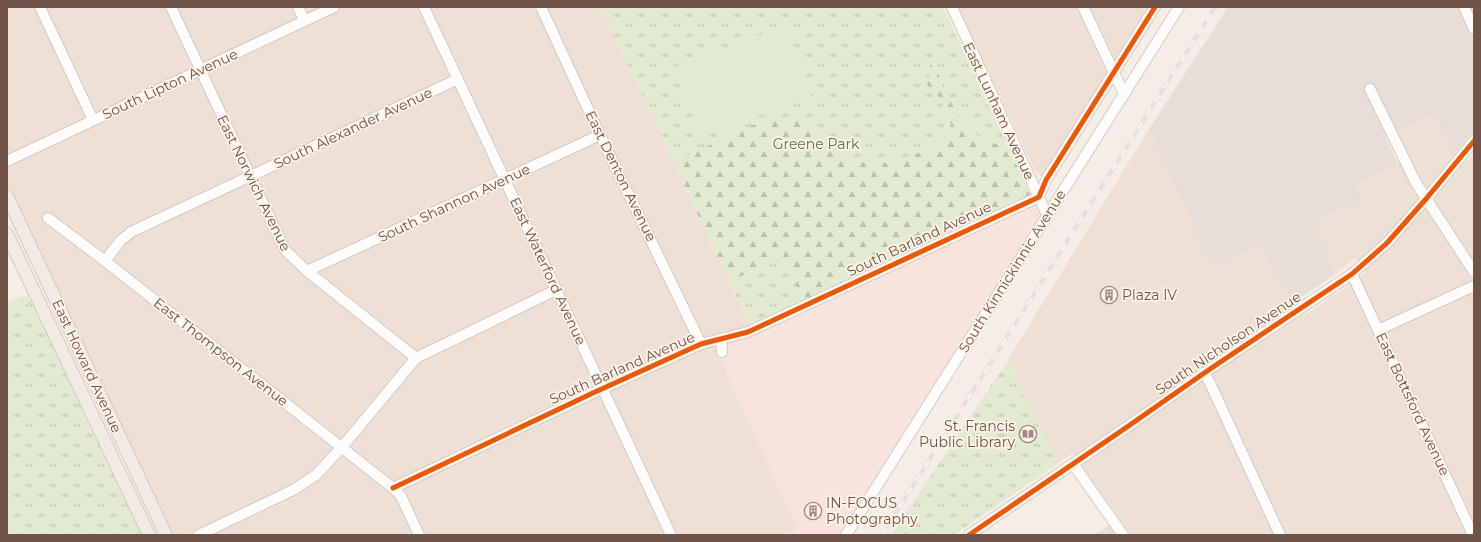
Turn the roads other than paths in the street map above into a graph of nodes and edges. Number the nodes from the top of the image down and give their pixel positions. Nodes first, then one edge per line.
1 (40, 7) edge
2 (171, 7) edge
3 (298, 7) edge
4 (334, 7) edge
5 (424, 7) edge
6 (541, 7) edge
7 (952, 7) edge
8 (1083, 7) edge
9 (1155, 7) edge
10 (1179, 7) edge
11 (1464, 7) edge
12 (304, 20) junction
13 (1474, 29) edge
14 (200, 70) junction
15 (1114, 72) junction
16 (458, 79) junction
17 (1370, 89) dead end
18 (1124, 94) junction
19 (93, 120) junction
20 (600, 135) junction
21 (1474, 141) edge
22 (7, 161) edge
23 (249, 175) junction
24 (505, 179) junction
25 (7, 196) edge
26 (1039, 197) junction
27 (1426, 199) junction
28 (1047, 215) junction
29 (48, 218) dead end
30 (7, 234) edge
31 (105, 261) junction
32 (307, 271) junction
33 (1474, 272) edge
34 (1352, 274) junction
35 (1474, 286) edge
36 (556, 290) junction
37 (1378, 330) junction
38 (721, 339) junction
39 (701, 344) junction
40 (722, 352) dead end
41 (416, 358) junction
42 (1204, 373) junction
43 (603, 388) junction
44 (342, 447) junction
45 (1073, 464) junction
46 (393, 488) junction
47 (1473, 532) edge
48 (149, 535) edge
49 (166, 535) edge
50 (199, 535) edge
51 (419, 535) edge
52 (671, 535) edge
53 (846, 535) edge
54 (969, 535) edge
55 (1123, 535) edge
56 (1280, 535) edge

1 - 19 street
2 - 14 street, East Norwich Avenue
3 - 12 street
4 - 12 street, South Lipton Avenue
5 - 16 street, East Waterford Avenue
6 - 20 street, East Denton Avenue
7 - 26 street, East Lunham Avenue
8 - 15 street
9 - 15 street, South Kinnickinnic Avenue
10 - 18 street, South Kinnickinnic Avenue
11 - 13 street
12 - 14 street, South Lipton Avenue
14 - 19 street, South Lipton Avenue
14 - 23 street, East Norwich Avenue
15 - 18 street
15 - 26 street, South Kinnickinnic Avenue
16 - 23 street, South Alexander Avenue
16 - 24 street, East Waterford Avenue
17 - 27 street
18 - 28 street, South Kinnickinnic Avenue
19 - 22 street, South Lipton Avenue
20 - 24 street, South Shannon Avenue
20 - 39 street, East Denton Avenue
21 - 27 street, South Nicholson Avenue
23 - 31 street, South Alexander Avenue
23 - 32 street, East Norwich Avenue
24 - 32 street, South Shannon Avenue
24 - 36 street, East Waterford Avenue
25 - 49 main road, East Howard Avenue
26 - 28 street, East Lunham Avenue
26 - 38 street, South Barland Avenue
27 - 33 street
27 - 34 street, South Nicholson Avenue
28 - 53 street, South Kinnickinnic Avenue
29 - 31 street, East Thompson Avenue
30 - 48 main road, East Howard Avenue
31 - 44 street, East Thompson Avenue
32 - 41 street, East Norwich Avenue
34 - 37 street, East Bottsford Avenue
34 - 42 street, South Nicholson Avenue
35 - 37 street
36 - 41 street
36 - 43 street, East Waterford Avenue
37 - 47 street, East Bottsford Avenue
38 - 39 street, South Barland Avenue
38 - 40 street
39 - 43 street, South Barland Avenue
41 - 44 street
42 - 45 street, South Nicholson Avenue
42 - 56 street
43 - 46 street, South Barland Avenue
43 - 52 street, East Waterford Avenue
44 - 46 street, East Thompson Avenue
44 - 50 street
45 - 54 street, South Nicholson Avenue
45 - 55 street
46 - 51 street

